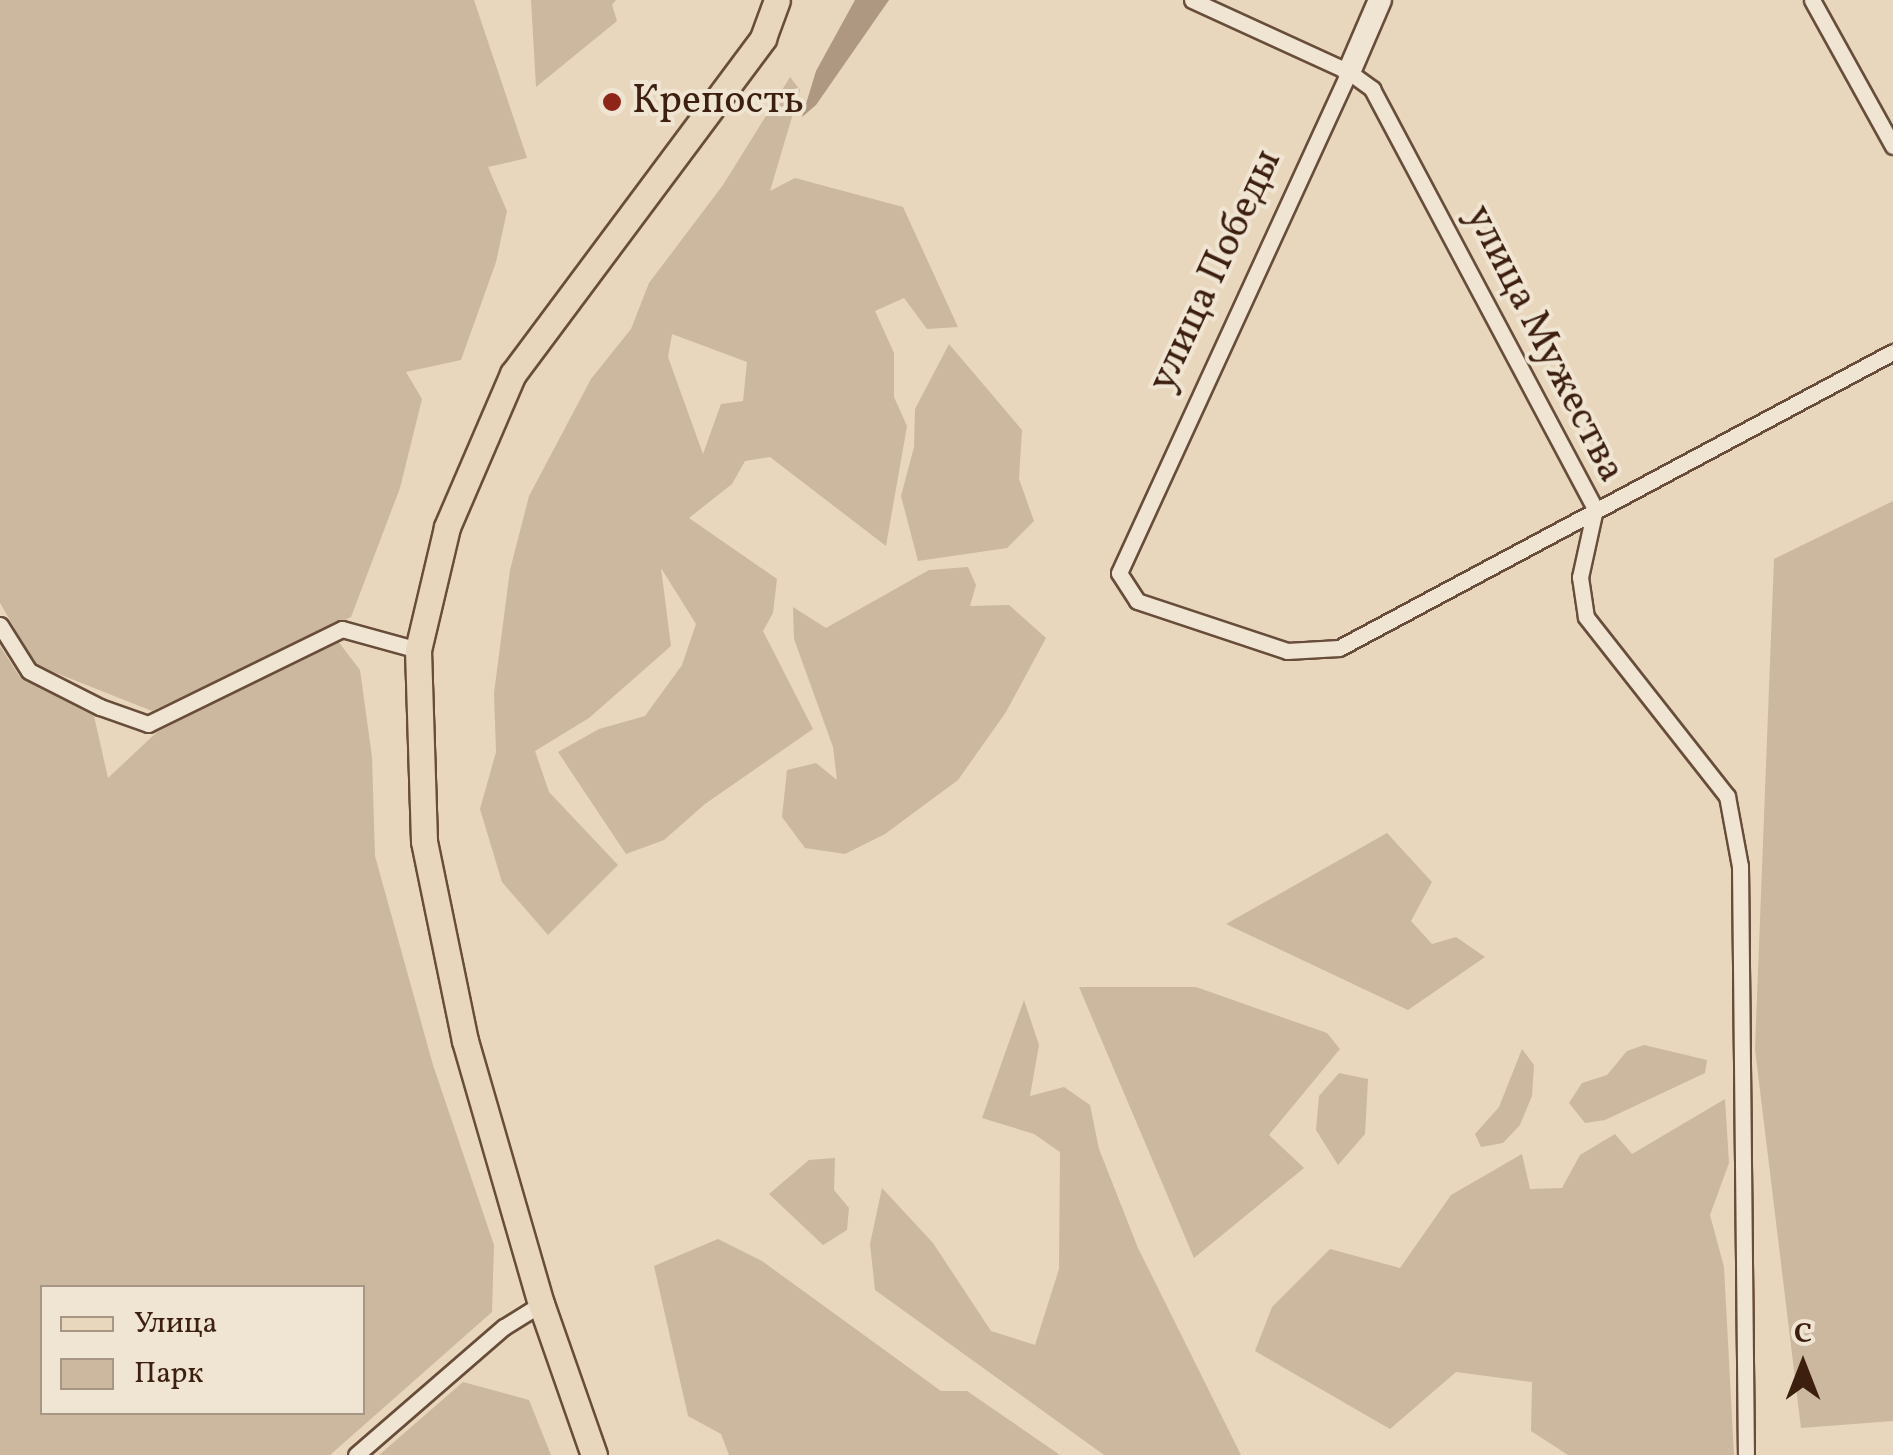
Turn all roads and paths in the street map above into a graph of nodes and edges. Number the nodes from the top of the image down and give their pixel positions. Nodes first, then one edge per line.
1 (777, 0) edge
2 (1192, 0) edge
3 (1380, 0) edge
4 (1812, 0) edge
5 (1349, 72) junction
6 (1893, 146) edge
7 (1893, 352) edge
8 (1595, 509) junction
9 (0, 625) edge
10 (418, 650) junction
11 (541, 1304) junction
12 (356, 1455) edge
13 (594, 1455) edge
14 (1746, 1455) edge

1 - 10 main road
2 - 5 street, улица Мужества
3 - 5 street, улица Победы
4 - 6 street
5 - 8 street, улица Мужества
5 - 8 street, улица Победы
7 - 8 street
8 - 14 street, улица Мужества
9 - 10 street
10 - 11 main road
11 - 12 street
11 - 13 main road

